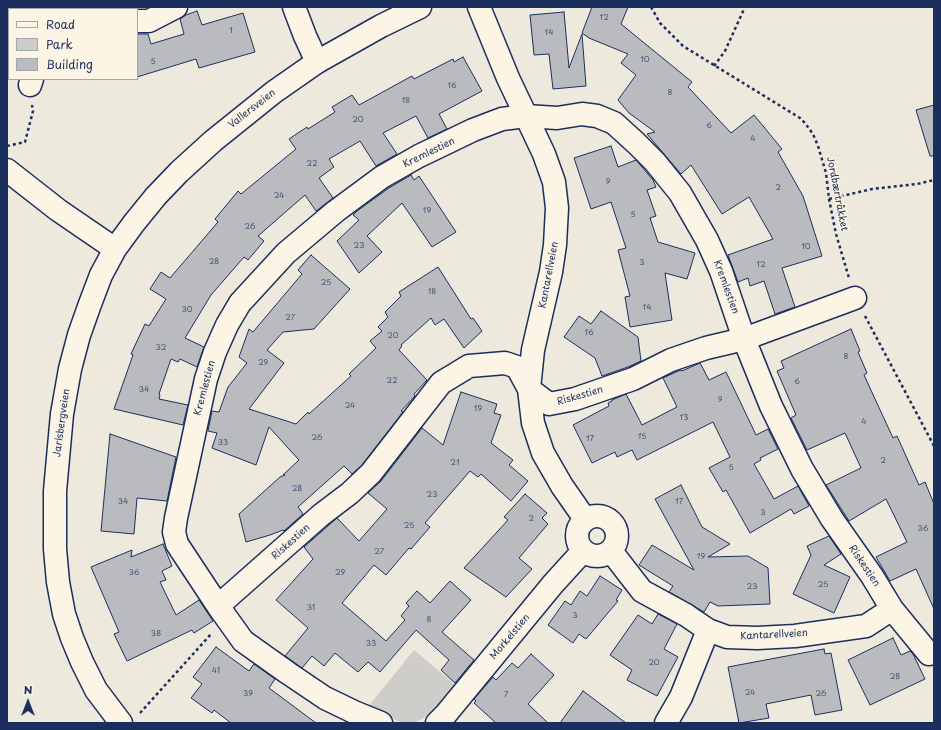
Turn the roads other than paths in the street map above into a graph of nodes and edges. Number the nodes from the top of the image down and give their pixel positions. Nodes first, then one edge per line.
1 (176, 7) edge
2 (294, 7) edge
3 (420, 7) edge
4 (479, 7) edge
5 (138, 21) edge
6 (317, 62) junction
7 (526, 116) junction
8 (7, 170) edge
9 (115, 249) junction
10 (855, 298) road end
11 (744, 339) junction
12 (529, 389) junction
13 (585, 519) junction
14 (583, 551) junction
15 (611, 551) junction
16 (892, 609) junction
17 (222, 612) junction
18 (708, 630) junction
19 (928, 654) dead end
20 (130, 718) edge
21 (381, 723) edge
22 (437, 723) edge
23 (666, 723) edge

1 - 5 street
2 - 6 street
3 - 6 street, Vallersveien
4 - 7 street, Kantarellveien
6 - 9 street, Vallersveien
7 - 11 street, Kremlestien
7 - 12 street, Kantarellveien
7 - 17 street, Kremlestien
8 - 9 street
9 - 20 street, Jarlsbergveien
10 - 11 street
11 - 12 street, Riskestien
11 - 16 street, Riskestien
12 - 13 street, Kantarellveien
12 - 17 street, Riskestien
13 - 14 street
13 - 15 street
14 - 15 street
14 - 22 street, Morkelstien
15 - 18 street, Kantarellveien
16 - 18 street, Kantarellveien
16 - 19 street, Riskestien
17 - 21 street
18 - 23 street

